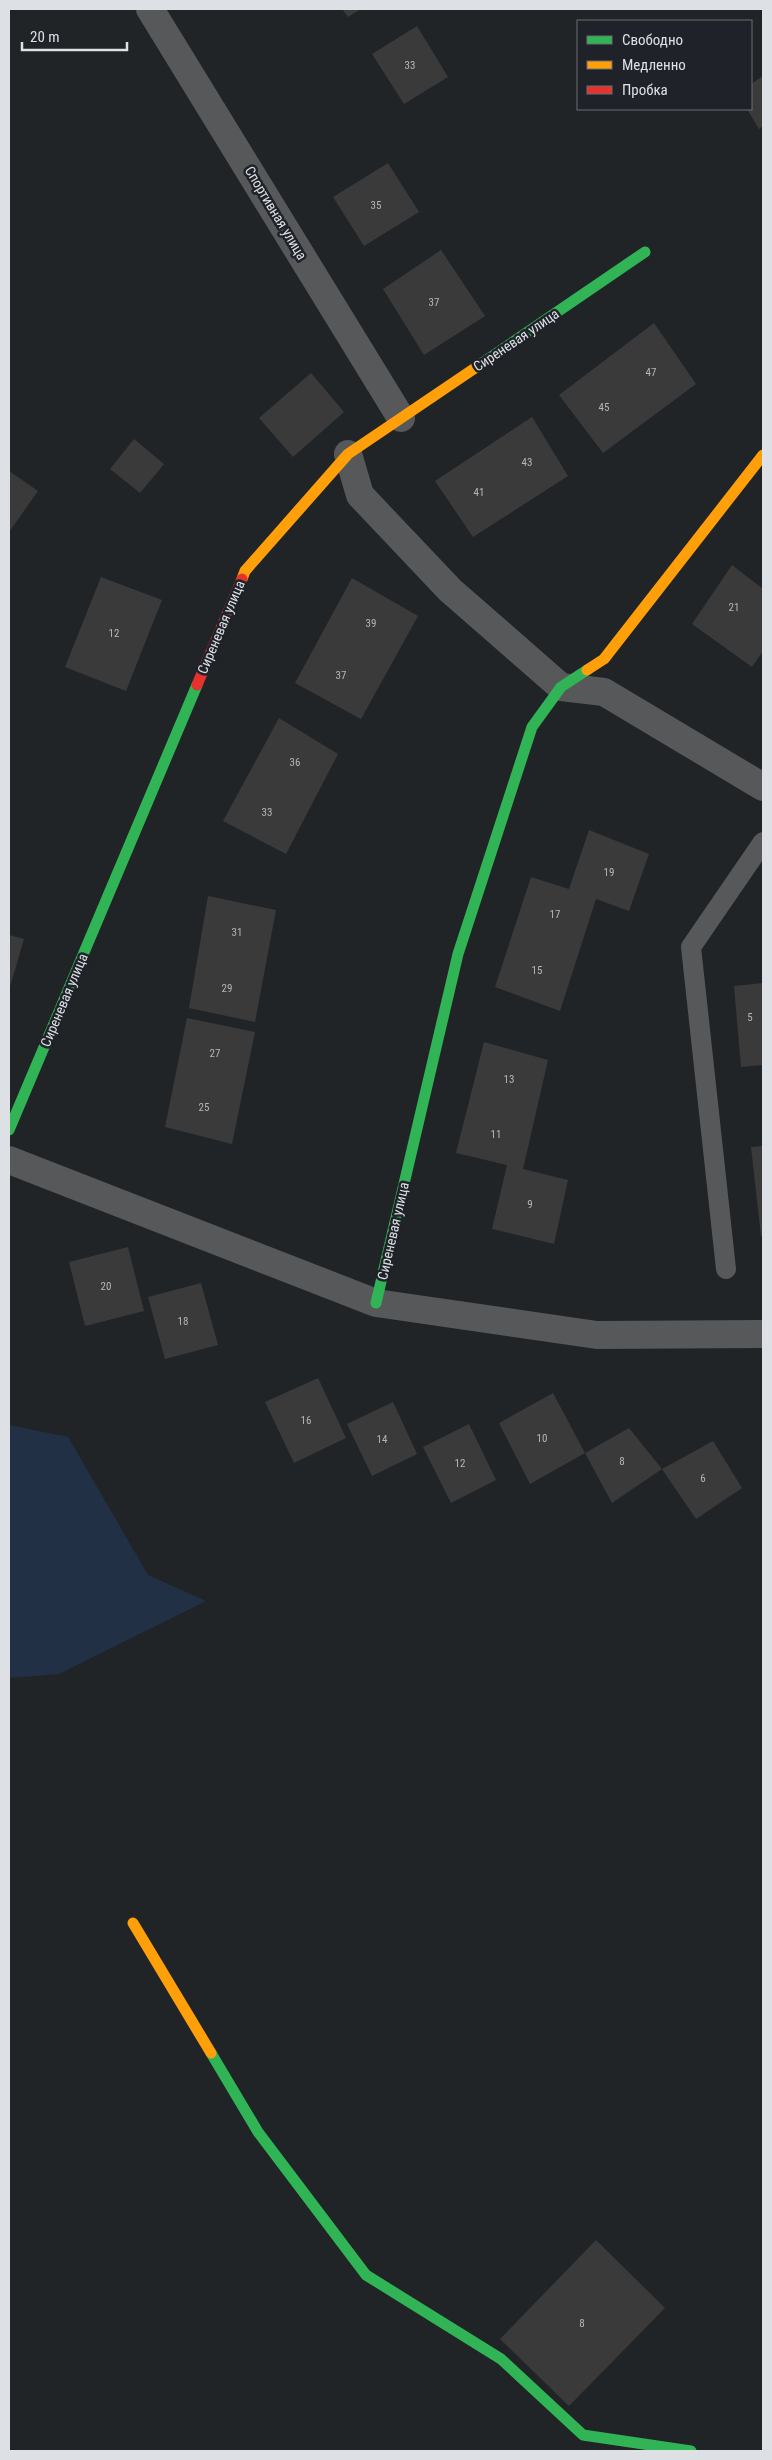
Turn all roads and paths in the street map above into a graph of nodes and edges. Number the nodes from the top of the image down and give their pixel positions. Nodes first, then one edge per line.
1 (150, 9) edge
2 (645, 252) dead end
3 (401, 418) junction
4 (348, 454) junction
5 (763, 454) edge
6 (560, 687) junction
7 (763, 786) edge
8 (763, 842) edge
9 (9, 1130) edge
10 (9, 1160) edge
11 (726, 1269) dead end
12 (376, 1303) junction
13 (763, 1334) edge
14 (133, 1923) dead end
15 (582, 2443) edge
16 (691, 2451) edge

1 - 3 street, Спортивная улица
2 - 3 street, Сиреневая улица
3 - 4 street, Сиреневая улица
4 - 6 street
4 - 9 street, Сиреневая улица
5 - 6 street, Сиреневая улица
6 - 7 street
6 - 12 street, Сиреневая улица
8 - 11 lane
10 - 12 street
12 - 13 street
14 - 15 street
15 - 16 street

